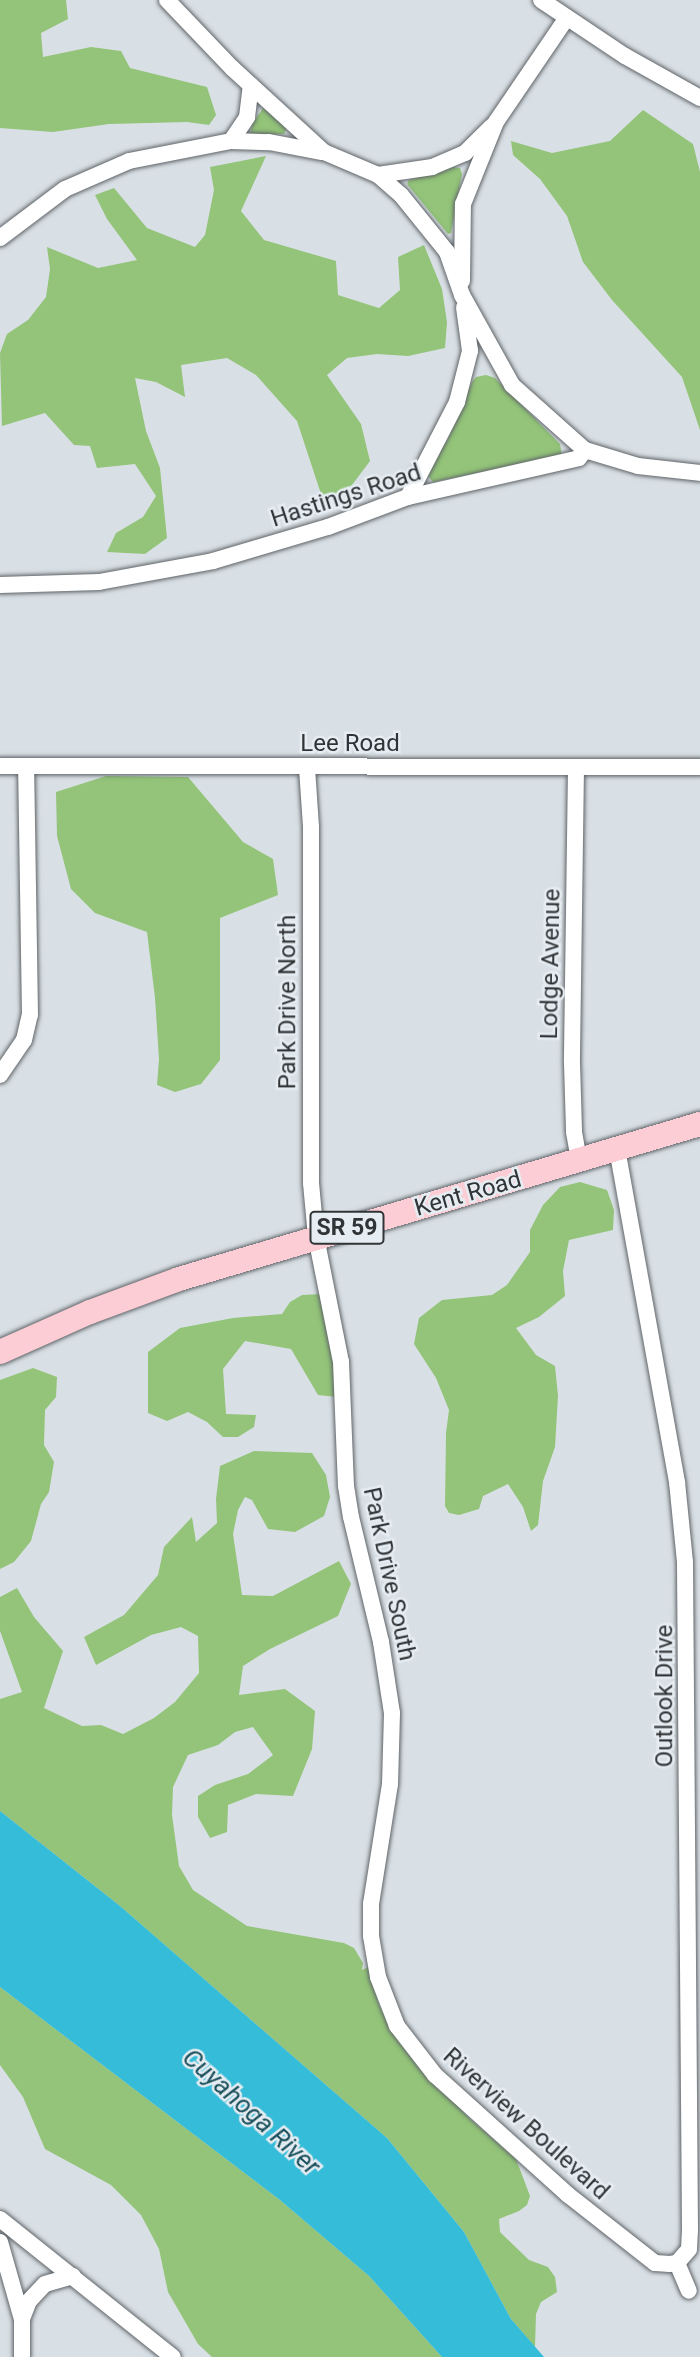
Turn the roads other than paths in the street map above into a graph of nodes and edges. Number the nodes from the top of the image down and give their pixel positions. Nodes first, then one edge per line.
1 (167, 0) edge
2 (541, 0) edge
3 (566, 19) junction
4 (251, 85) junction
5 (700, 98) edge
6 (496, 122) junction
7 (231, 141) junction
8 (324, 152) junction
9 (378, 175) junction
10 (0, 238) edge
11 (462, 295) junction
12 (585, 450) junction
13 (700, 473) edge
14 (408, 497) junction
15 (0, 585) edge
16 (0, 766) edge
17 (26, 767) junction
18 (700, 767) edge
19 (307, 768) junction
20 (576, 768) junction
21 (0, 1075) edge
22 (700, 1124) edge
23 (617, 1149) junction
24 (579, 1160) junction
25 (316, 1237) junction
26 (0, 1352) edge
27 (371, 1922) joint
28 (0, 2219) edge
29 (0, 2242) edge
30 (677, 2263) junction
31 (73, 2276) junction
32 (689, 2291) dead end
33 (22, 2319) junction
34 (22, 2357) edge
35 (173, 2357) edge

1 - 4 street
2 - 3 street
3 - 5 street
3 - 6 street
4 - 7 street
4 - 8 street
6 - 9 street
6 - 11 street
7 - 8 street
7 - 10 street
8 - 9 street
9 - 11 street
11 - 12 street
11 - 14 street
12 - 13 street
12 - 14 street, Hastings Road
14 - 15 street, Hastings Road
16 - 17 street, Lee Road
17 - 19 street, Lee Road
17 - 21 street
18 - 20 street, Lee Road
19 - 20 street, Lee Road
19 - 25 street, Park Drive North
20 - 24 street, Lodge Avenue
22 - 23 main road, Kent Road / SR 59
23 - 24 main road, Kent Road / SR 59
23 - 30 street, Outlook Drive
24 - 25 main road, Kent Road / SR 59
25 - 26 main road, Kent Road / SR 59
25 - 27 street, Park Drive South
27 - 30 street, Riverview Boulevard
28 - 31 street
29 - 33 street
30 - 32 street
31 - 33 street
31 - 35 street
33 - 34 street

